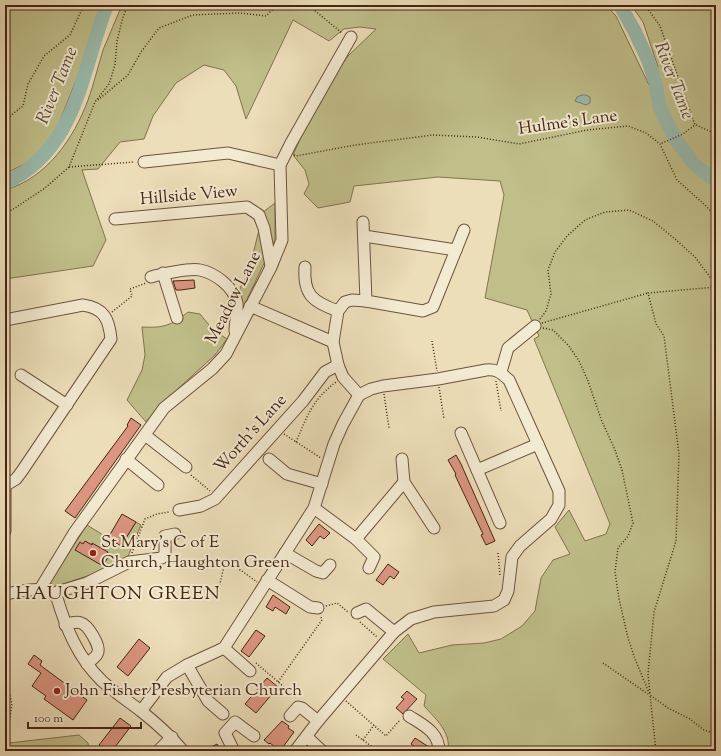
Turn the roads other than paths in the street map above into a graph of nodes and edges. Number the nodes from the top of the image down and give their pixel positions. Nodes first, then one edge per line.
1 (351, 37) dead end
2 (144, 162) road end
3 (280, 165) junction
4 (115, 219) dead end
5 (363, 222) dead end
6 (464, 230) dead end
7 (364, 236) junction
8 (456, 250) junction
9 (271, 267) junction
10 (305, 267) dead end
11 (163, 273) junction
12 (151, 278) road end
13 (366, 301) junction
14 (250, 306) junction
15 (338, 311) junction
16 (176, 318) dead end
17 (5, 320) edge
18 (535, 326) road end
19 (236, 336) junction
20 (333, 342) junction
21 (338, 365) junction
22 (497, 371) junction
23 (21, 375) dead end
24 (359, 395) junction
25 (67, 405) junction
26 (460, 433) dead end
27 (145, 435) junction
28 (538, 444) junction
29 (126, 459) junction
30 (269, 459) dead end
31 (402, 459) dead end
32 (186, 467) road end
33 (477, 470) junction
34 (404, 482) junction
35 (5, 484) edge
36 (322, 484) junction
37 (158, 485) dead end
38 (314, 508) junction
39 (179, 510) road end
40 (500, 523) dead end
41 (434, 528) dead end
42 (5, 532) edge
43 (175, 534) dead end
44 (356, 539) junction
45 (285, 553) junction
46 (330, 565) dead end
47 (369, 568) dead end
48 (265, 583) junction
49 (40, 589) junction
50 (54, 593) junction
51 (5, 594) edge
52 (314, 607) road end
53 (357, 613) dead end
54 (65, 624) junction
55 (394, 632) junction
56 (224, 648) junction
57 (87, 664) junction
58 (187, 666) junction
59 (249, 670) road end
60 (141, 711) junction
61 (223, 714) dead end
62 (290, 716) dead end
63 (409, 716) road end
64 (318, 721) junction
65 (254, 736) dead end
66 (172, 737) junction
67 (307, 737) junction
68 (158, 751) edge
69 (183, 751) edge
70 (234, 751) edge
71 (295, 751) edge
72 (322, 751) edge
73 (439, 751) edge

1 - 3 street, Meadow Lane
2 - 3 street
3 - 9 street, Meadow Lane
4 - 9 street, Hillside View
5 - 7 street
6 - 8 street
7 - 8 street
7 - 13 street
8 - 13 street
9 - 14 street, Meadow Lane
10 - 15 street
11 - 12 street
11 - 16 street
11 - 19 street
13 - 15 street
14 - 19 street, Meadow Lane
14 - 20 street
15 - 20 street
17 - 25 street
18 - 22 street
19 - 27 street, Meadow Lane
20 - 21 street
21 - 24 street
21 - 39 street, Worth's Lane
22 - 24 street
22 - 28 street
23 - 25 street
24 - 36 street
25 - 35 street
26 - 33 street
27 - 29 street, Meadow Lane
27 - 32 street
28 - 33 street
28 - 55 street
29 - 37 street
29 - 49 street, Meadow Lane
30 - 36 street
31 - 34 street
33 - 40 street
34 - 41 street
34 - 44 street
35 - 42 street
36 - 38 street
38 - 44 street
38 - 45 street
43 - 50 street
44 - 47 street
45 - 46 street
45 - 48 street
48 - 52 street
48 - 56 street
49 - 50 street
49 - 51 street
50 - 54 street
53 - 55 street
54 - 57 street
54 - 57 street
55 - 64 street
56 - 58 street
56 - 59 street
57 - 60 street
58 - 60 street
58 - 61 street
60 - 66 street
62 - 64 street
63 - 73 street
64 - 67 street
65 - 70 street
66 - 68 street
66 - 69 street
67 - 71 street
67 - 72 street

